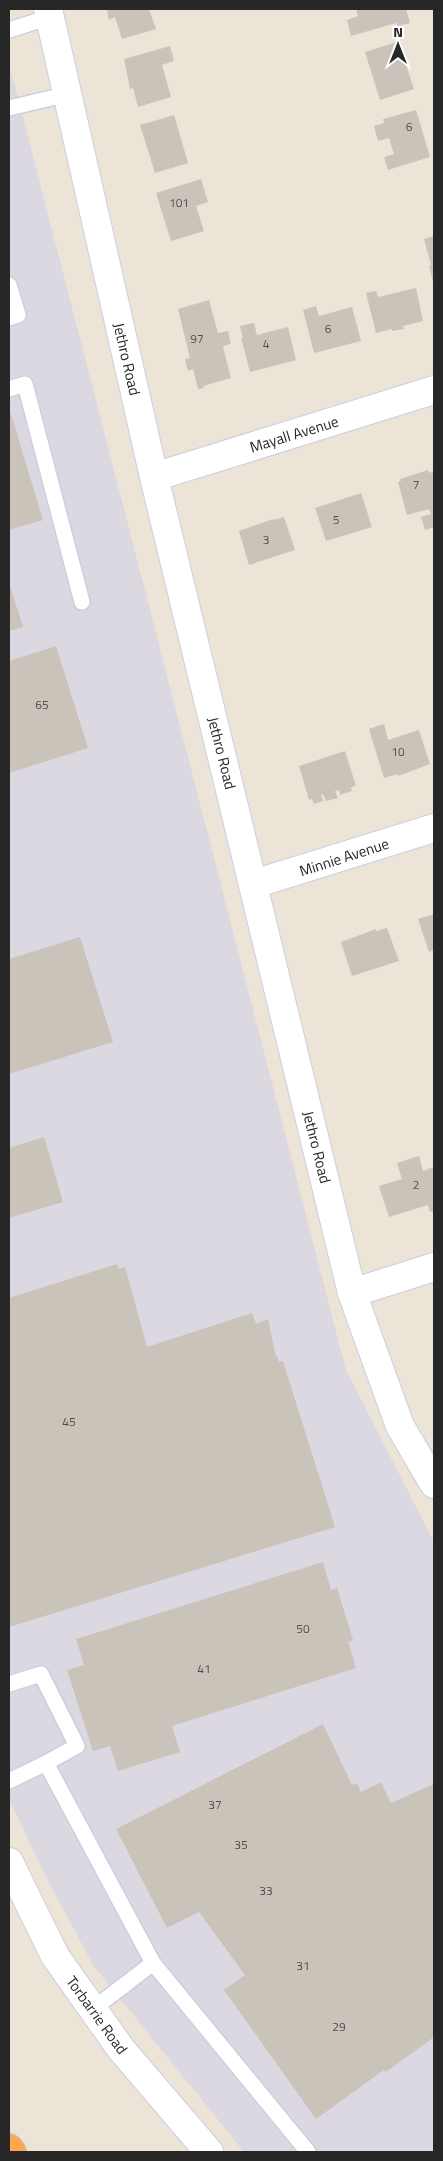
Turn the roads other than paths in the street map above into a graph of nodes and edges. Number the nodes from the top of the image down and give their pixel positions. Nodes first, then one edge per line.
1 (49, 13) edge
2 (9, 30) edge
3 (68, 94) junction
4 (9, 108) edge
5 (9, 285) edge
6 (9, 318) edge
7 (9, 389) edge
8 (434, 390) edge
9 (154, 478) junction
10 (82, 602) dead end
11 (434, 828) edge
12 (254, 884) junction
13 (434, 1268) edge
14 (352, 1292) junction
15 (434, 1484) edge
16 (9, 1684) edge
17 (46, 1763) junction
18 (9, 1781) edge
19 (9, 1862) edge
20 (153, 1963) junction
21 (93, 2010) junction
22 (9, 2148) edge
23 (12, 2152) edge
24 (209, 2152) edge
25 (308, 2152) edge

1 - 2 lane
1 - 3 street, Jethro Road
3 - 4 lane
3 - 9 street, Jethro Road
5 - 6 lane
7 - 10 lane
8 - 9 street, Mayall Avenue
9 - 12 street, Jethro Road
11 - 12 street, Minnie Avenue
12 - 14 street, Jethro Road
13 - 14 street
14 - 15 street, Jethro Road
16 - 17 lane
17 - 18 lane
17 - 20 lane
19 - 21 street, Torbarrie Road
20 - 21 lane
20 - 25 lane
21 - 24 street, Torbarrie Road
22 - 23 highway

